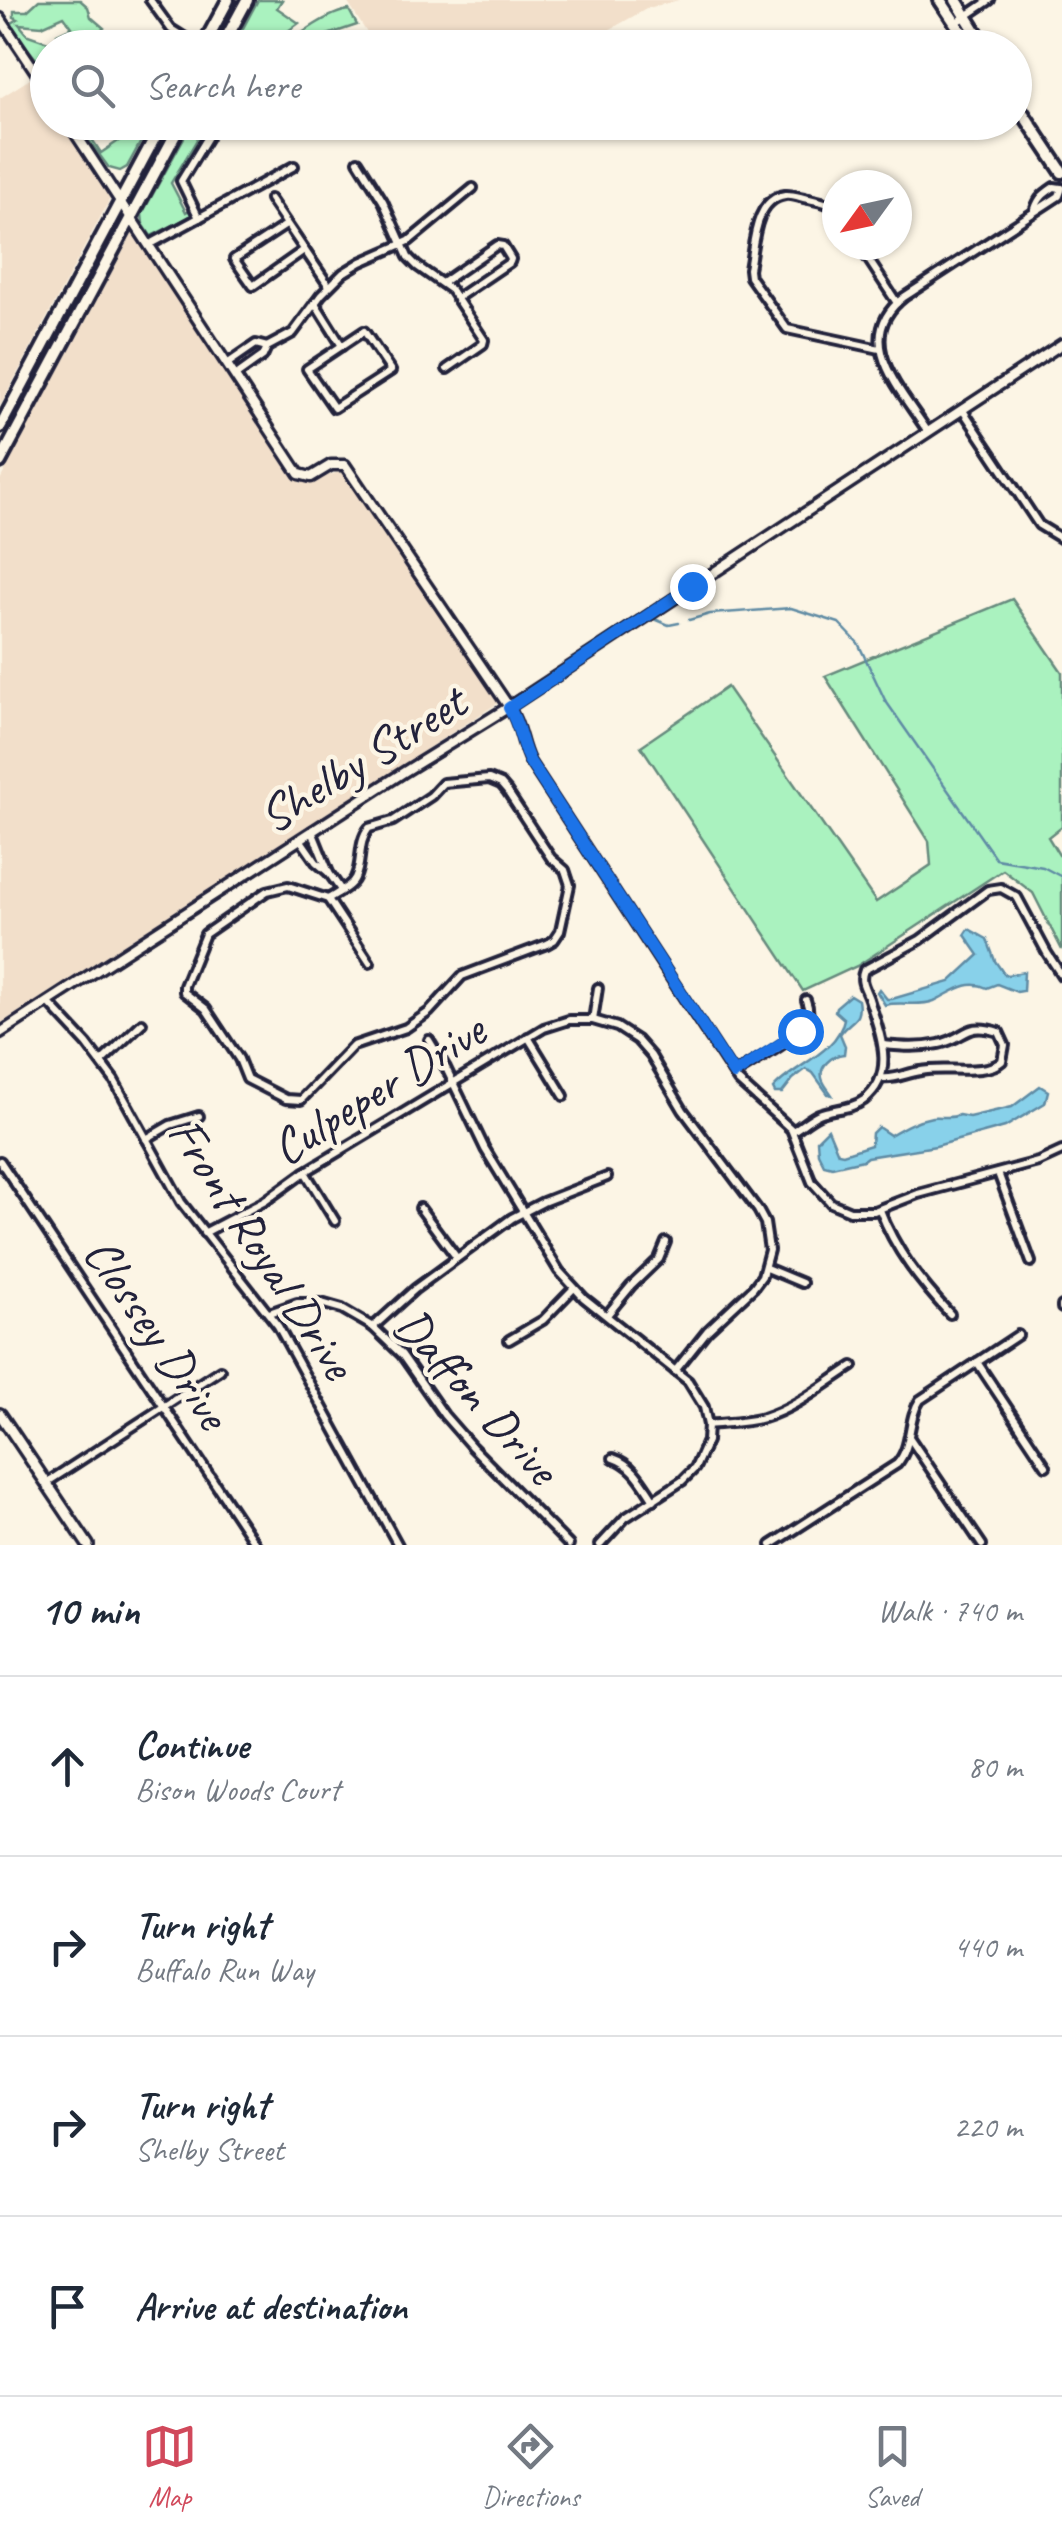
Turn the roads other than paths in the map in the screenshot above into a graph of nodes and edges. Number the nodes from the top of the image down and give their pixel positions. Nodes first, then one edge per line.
1 (150, 0) edge
2 (228, 0) edge
3 (247, 0) edge
4 (940, 0) edge
5 (956, 0) edge
6 (990, 0) edge
7 (966, 15) junction
8 (0, 18) edge
9 (956, 23) junction
10 (173, 30) edge
11 (211, 30) edge
12 (231, 30) edge
13 (960, 30) edge
14 (975, 30) edge
15 (4, 34) edge
16 (30, 67) edge
17 (1032, 127) edge
18 (80, 140) edge
19 (153, 140) edge
20 (172, 140) edge
21 (206, 140) edge
22 (358, 161) dead end
23 (294, 166) dead end
24 (1062, 172) edge
25 (473, 188) dead end
26 (1062, 188) edge
27 (270, 199) dead end
28 (120, 202) junction
29 (822, 202) edge
30 (131, 218) junction
31 (198, 218) junction
32 (286, 225) junction
33 (149, 245) junction
34 (403, 245) junction
35 (304, 250) junction
36 (869, 260) edge
37 (442, 283) junction
38 (329, 286) junction
39 (457, 298) junction
40 (896, 303) junction
41 (314, 304) junction
42 (1062, 344) edge
43 (267, 346) junction
44 (342, 346) junction
45 (880, 349) junction
46 (227, 364) junction
47 (447, 370) dead end
48 (235, 376) junction
49 (962, 409) junction
50 (0, 427) edge
51 (928, 432) junction
52 (0, 462) edge
53 (1062, 539) edge
54 (509, 708) junction
55 (312, 831) junction
56 (300, 839) junction
57 (329, 872) junction
58 (342, 890) junction
59 (328, 899) junction
60 (370, 963) dead end
61 (1062, 976) edge
62 (598, 988) dead end
63 (806, 1000) dead end
64 (48, 1002) junction
65 (593, 1020) junction
66 (142, 1023) dead end
67 (0, 1033) edge
68 (528, 1037) junction
69 (429, 1040) dead end
70 (883, 1045) junction
71 (101, 1062) junction
72 (734, 1074) junction
73 (880, 1078) junction
74 (453, 1084) junction
75 (564, 1096) dead end
76 (200, 1116) dead end
77 (793, 1131) junction
78 (146, 1138) junction
79 (1062, 1151) edge
80 (0, 1161) edge
81 (305, 1172) junction
82 (998, 1173) junction
83 (607, 1177) dead end
84 (420, 1208) dead end
85 (880, 1210) junction
86 (522, 1212) junction
87 (335, 1221) dead end
88 (204, 1233) junction
89 (666, 1242) dead end
90 (457, 1258) junction
91 (1031, 1262) dead end
92 (766, 1268) junction
93 (802, 1283) dead end
94 (574, 1288) junction
95 (269, 1313) junction
96 (950, 1314) dead end
97 (607, 1316) junction
98 (373, 1327) junction
99 (1018, 1335) dead end
100 (510, 1340) dead end
101 (977, 1362) junction
102 (853, 1366) dead end
103 (220, 1370) dead end
104 (675, 1370) junction
105 (164, 1407) junction
106 (0, 1414) edge
107 (708, 1425) junction
108 (908, 1436) junction
109 (613, 1458) dead end
110 (1046, 1466) dead end
111 (46, 1482) junction
112 (654, 1500) junction
113 (88, 1545) edge
114 (256, 1545) edge
115 (398, 1545) edge
116 (569, 1545) edge
117 (600, 1545) edge
118 (771, 1545) edge
119 (982, 1545) edge

1 - 10 street
2 - 11 main road
3 - 12 main road
4 - 9 main road
5 - 7 main road
6 - 7 street
7 - 9 street
7 - 14 main road
8 - 15 street
9 - 13 main road
15 - 16 street
17 - 24 main road
18 - 28 street
19 - 28 main road
20 - 30 main road
21 - 31 street
22 - 34 street
23 - 31 street
25 - 34 street
26 - 40 street
27 - 32 street
28 - 30 street
28 - 50 main road
29 - 45 street
30 - 33 street
30 - 52 main road
31 - 33 street
32 - 35 street
32 - 35 street
33 - 46 street
34 - 37 street
34 - 38 street
35 - 38 street
36 - 40 street
37 - 39 street
37 - 39 street
38 - 41 street
39 - 47 street
40 - 45 street
41 - 43 street
41 - 44 street
42 - 49 street, Shelby Street
43 - 46 street
43 - 48 street
44 - 44 street
45 - 51 street
46 - 48 street
48 - 54 street
49 - 51 street, Shelby Street
49 - 53 street
51 - 54 street, Shelby Street
54 - 55 street, Shelby Street
54 - 72 street
55 - 56 street, Shelby Street
55 - 57 street
56 - 57 street
56 - 64 street, Shelby Street
57 - 58 street
58 - 59 street
58 - 59 street
59 - 60 street
61 - 70 street
62 - 65 street
63 - 72 street
64 - 67 street, Shelby Street
64 - 71 street, Front Royal Drive
65 - 68 street, Culpeper Drive
65 - 92 street
66 - 71 street
68 - 74 street, Culpeper Drive
68 - 75 street
69 - 74 street
70 - 73 street
70 - 73 street
71 - 78 street, Front Royal Drive
72 - 77 street
73 - 77 street
74 - 81 street, Culpeper Drive
74 - 86 street
76 - 78 street
77 - 85 street
78 - 88 street, Front Royal Drive
79 - 82 street
80 - 105 street, Clossey Drive
81 - 87 street
81 - 88 street, Culpeper Drive
82 - 85 street
82 - 91 street
83 - 86 street
84 - 90 street
85 - 96 street
86 - 90 street
86 - 94 street
88 - 95 street, Front Royal Drive
89 - 97 street
90 - 98 street
92 - 93 street
92 - 104 street
94 - 97 street
94 - 100 street
95 - 98 street, Daffon Drive
95 - 115 street, Front Royal Drive
97 - 104 street
98 - 116 street, Daffon Drive
99 - 101 street
101 - 108 street
101 - 110 street
102 - 107 street
103 - 105 street
104 - 107 street
105 - 111 street
105 - 114 street, Clossey Drive
106 - 111 main road
107 - 112 street
108 - 118 street
108 - 119 street
109 - 112 street
111 - 113 main road
112 - 117 street

